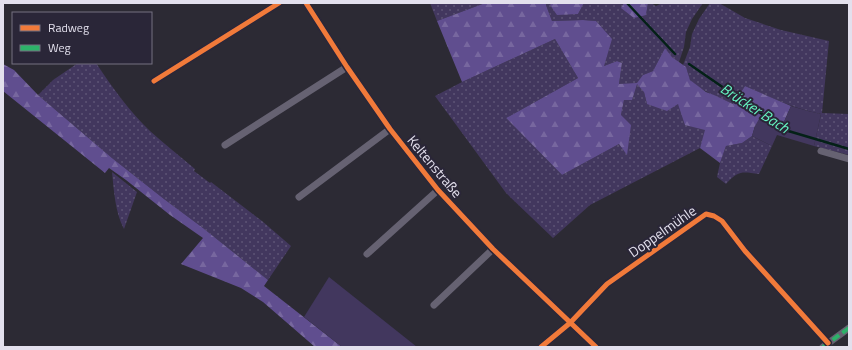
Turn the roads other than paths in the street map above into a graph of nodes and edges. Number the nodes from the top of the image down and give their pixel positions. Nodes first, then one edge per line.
1 (279, 3) edge
2 (306, 3) edge
3 (347, 67) junction
4 (154, 81) dead end
5 (390, 129) junction
6 (225, 145) dead end
7 (821, 151) dead end
8 (849, 159) edge
9 (438, 190) junction
10 (299, 197) dead end
11 (493, 249) junction
12 (367, 254) dead end
13 (434, 305) dead end
14 (570, 323) junction
15 (849, 328) edge
16 (825, 345) edge
17 (541, 347) edge
18 (596, 347) edge

1 - 4 street
2 - 3 street, Keltenstraße
3 - 5 street, Keltenstraße
3 - 6 street
5 - 9 street, Keltenstraße
5 - 10 street, Keltenstraße
7 - 8 street
9 - 11 street, Keltenstraße
9 - 12 street, Keltenstraße
11 - 13 street
11 - 14 street, Keltenstraße
14 - 16 street, Doppelmühle
14 - 17 street
14 - 18 street, Keltenstraße
15 - 16 street

